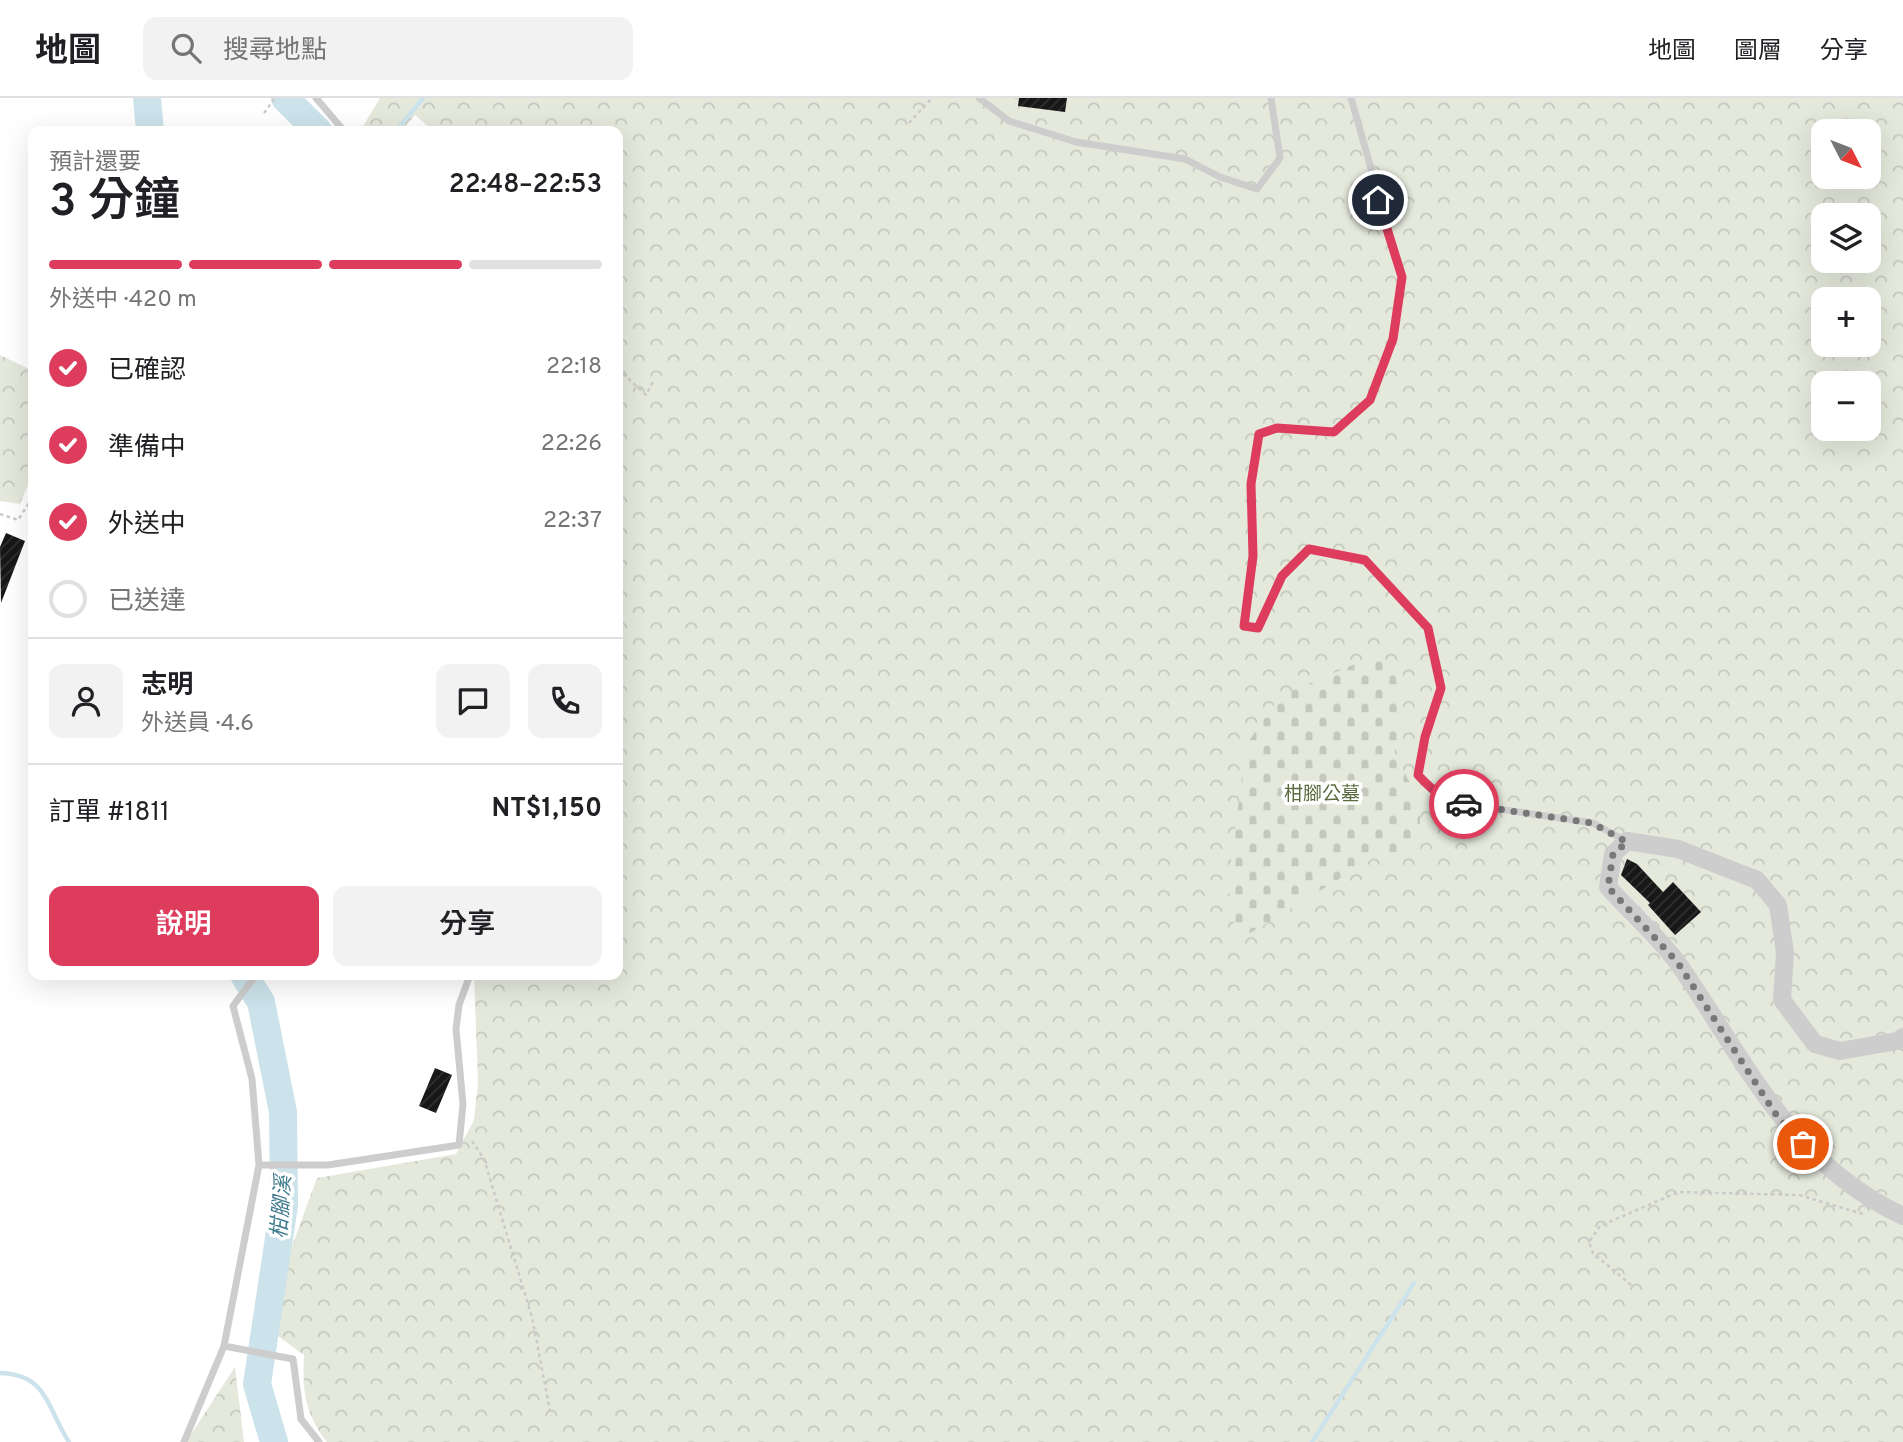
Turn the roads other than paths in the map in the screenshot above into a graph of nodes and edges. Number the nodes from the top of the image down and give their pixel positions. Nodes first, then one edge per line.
1 (316, 98) edge
2 (979, 98) edge
3 (1271, 98) edge
4 (1351, 98) edge
5 (340, 126) edge
6 (1627, 842) junction
7 (252, 980) edge
8 (468, 980) edge
9 (1903, 1037) edge
10 (259, 1165) junction
11 (1903, 1216) edge
12 (225, 1346) junction
13 (184, 1442) edge
14 (319, 1442) edge

1 - 5 lane
2 - 3 lane
4 - 6 lane
6 - 9 street
6 - 11 street
7 - 10 lane
8 - 10 lane
10 - 12 lane
12 - 13 lane
12 - 14 lane

